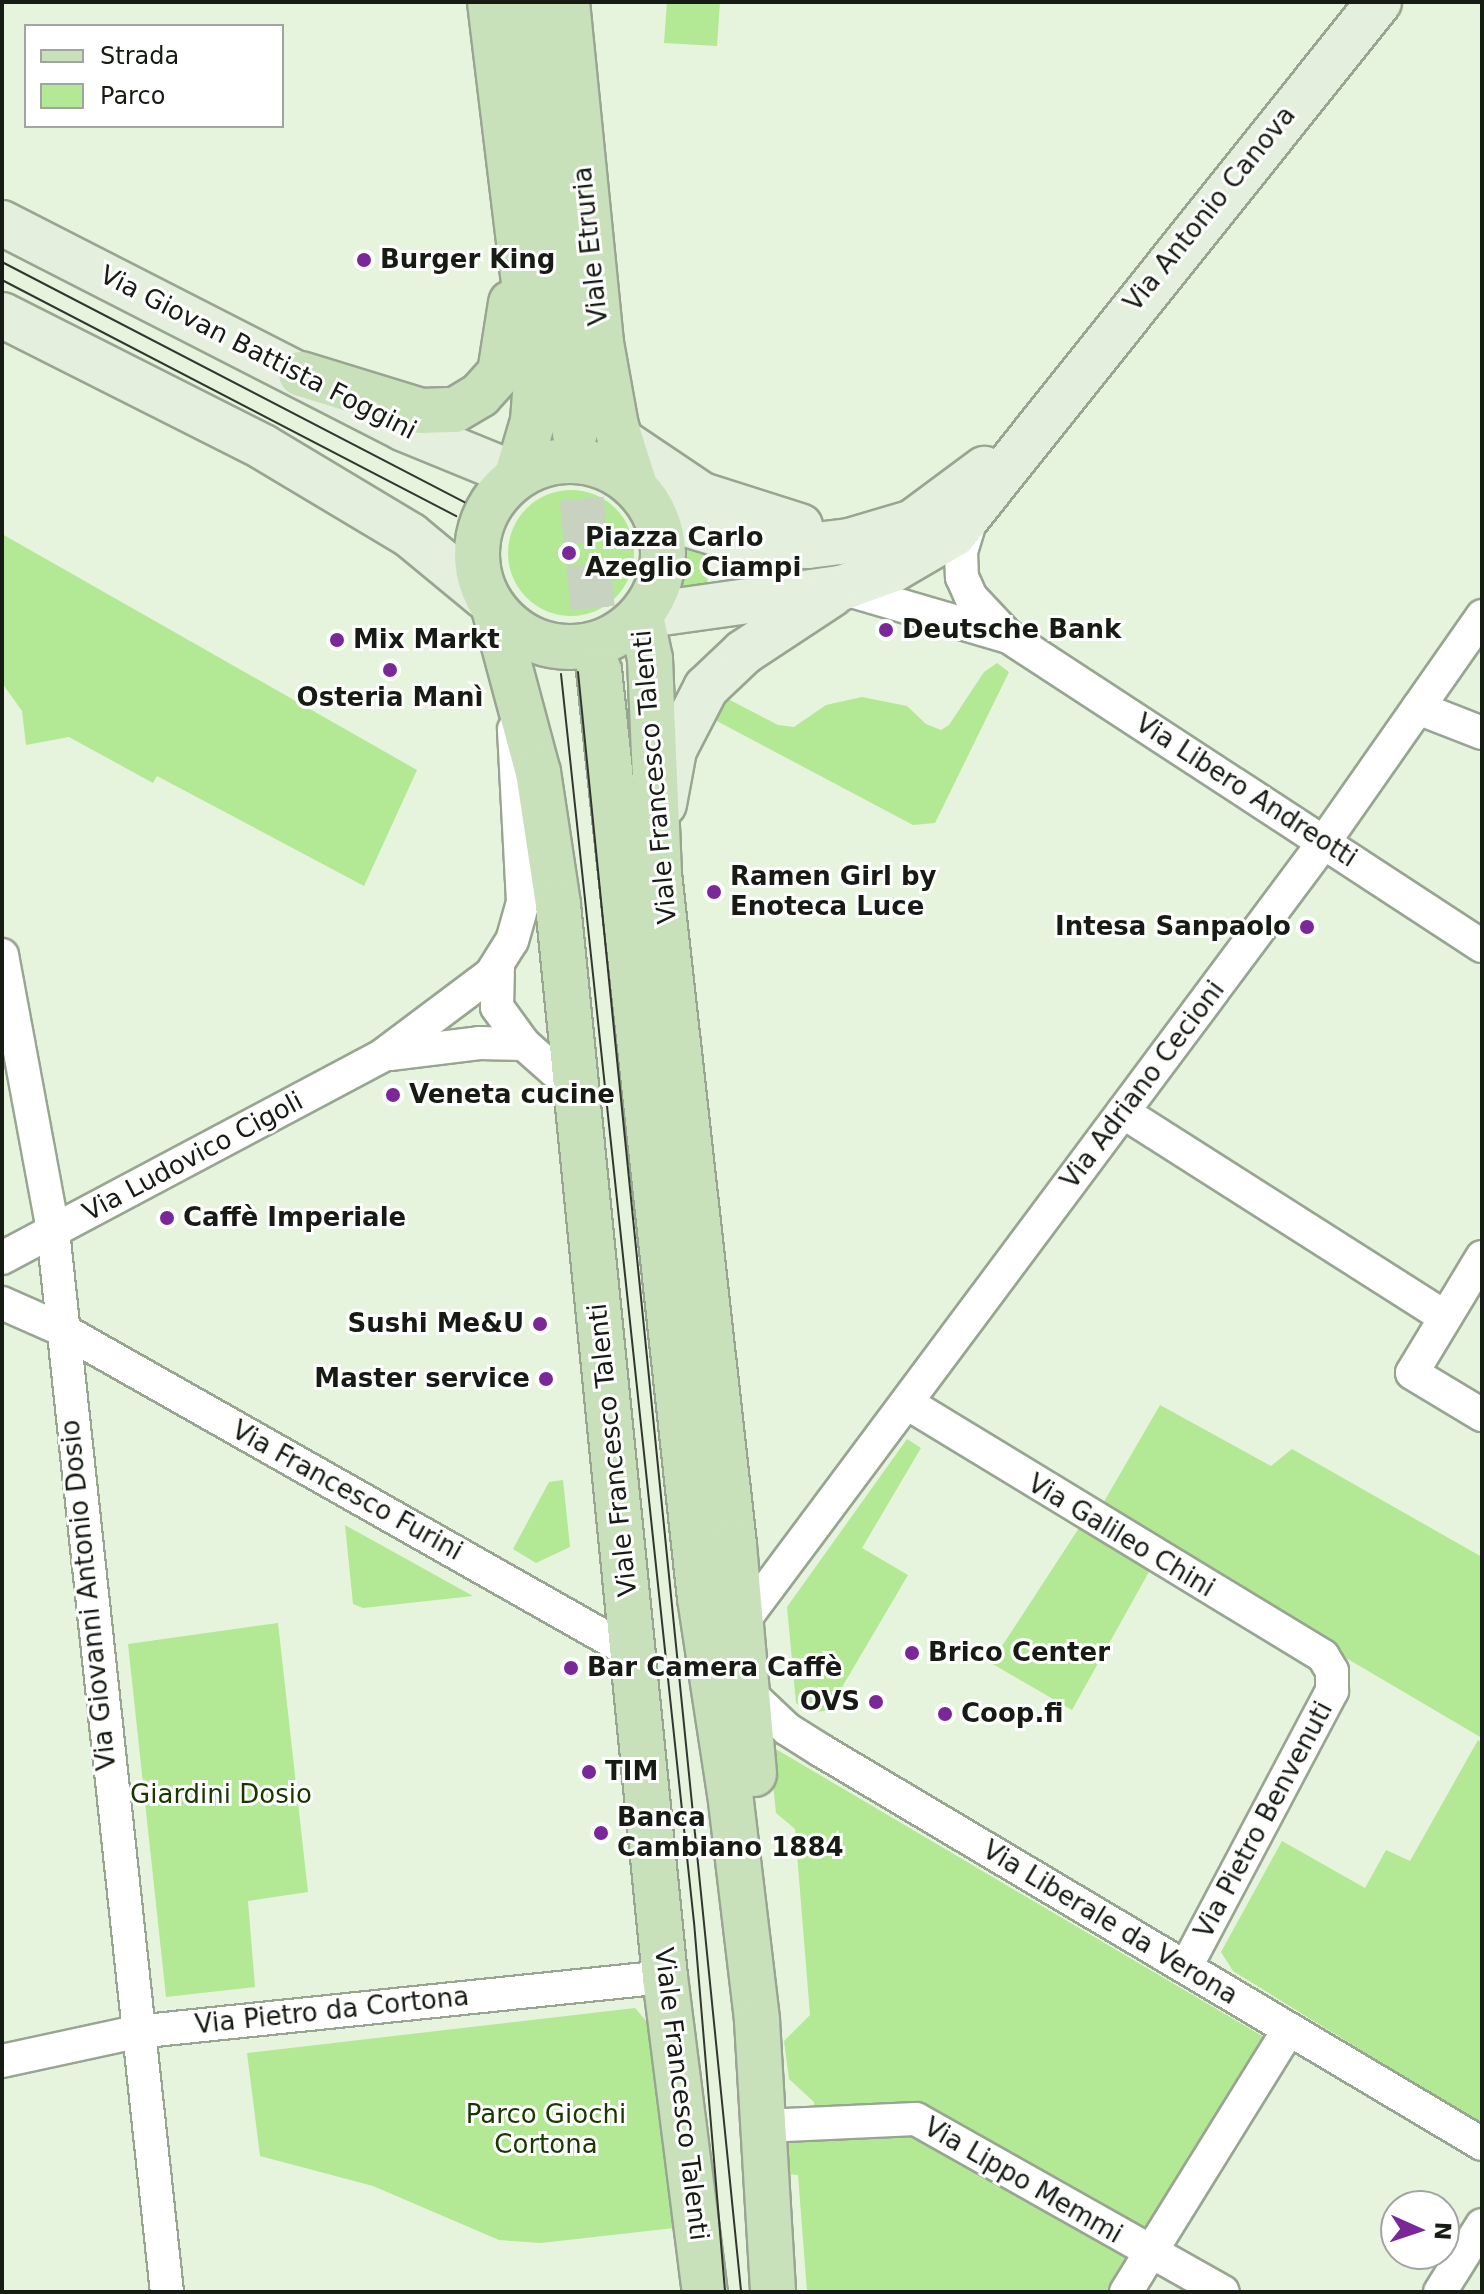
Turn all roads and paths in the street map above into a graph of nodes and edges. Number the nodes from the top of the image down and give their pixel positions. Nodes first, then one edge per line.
1 (490, 2) edge
2 (528, 2) edge
3 (567, 2) edge
4 (1379, 2) edge
5 (2, 223) edge
6 (515, 225) junction
7 (2, 315) edge
8 (301, 374) junction
9 (1044, 418) junction
10 (575, 433) tunnel mouth
11 (620, 440) junction
12 (517, 475) junction
13 (645, 501) junction
14 (971, 519) junction
15 (849, 541) junction
16 (841, 588) junction
17 (490, 605) junction
18 (641, 616) junction
19 (1482, 616) edge
20 (1009, 637) junction
21 (599, 670) tunnel mouth
22 (515, 691) junction
23 (1418, 708) junction
24 (1482, 733) edge
25 (1324, 842) junction
26 (669, 938) junction
27 (1482, 946) edge
28 (2, 955) edge
29 (498, 966) junction
30 (524, 1044) junction
31 (383, 1055) junction
32 (580, 1109) junction
33 (1123, 1112) junction
34 (53, 1231) junction
35 (1482, 1257) edge
36 (2, 1258) edge
37 (2, 1303) edge
38 (1445, 1317) junction
39 (61, 1329) junction
40 (907, 1403) junction
41 (1482, 1415) edge
42 (734, 1545) junction
43 (798, 1548) junction
44 (741, 1624) junction
45 (633, 1653) junction
46 (1332, 1671) joint
47 (747, 1691) junction
48 (742, 1883) junction
49 (1186, 1967) junction
50 (665, 1977) junction
51 (136, 2032) junction
52 (1287, 2032) junction
53 (2, 2061) edge
54 (763, 2126) junction
55 (1482, 2144) edge
56 (1482, 2225) edge
57 (1150, 2252) junction
58 (167, 2292) edge
59 (705, 2292) edge
60 (773, 2292) edge
61 (1126, 2292) edge
62 (1223, 2292) edge
63 (1440, 2292) edge

1 - 6 main road
2 - 10 main road, Viale Etruria
3 - 11 main road, Viale Etruria
4 - 9 street, Via Antonio Canova
5 - 8 street, Via Giovan Battista Foggini
6 - 8 main road
6 - 12 main road
7 - 17 street
8 - 12 street, Via Giovan Battista Foggini
9 - 14 street, Via Antonio Canova
9 - 15 street, Via Antonio Canova
11 - 13 main road, Viale Etruria
11 - 15 street
12 - 13 main road
12 - 17 main road
13 - 15 street
13 - 18 main road
14 - 16 street, Via Antonio Canova
14 - 20 street, Via Libero Andreotti
16 - 18 street
16 - 20 street, Via Libero Andreotti
16 - 26 street, Viale Francesco Talenti
17 - 18 main road
17 - 22 main road, Viale Francesco Talenti
18 - 26 main road, Viale Francesco Talenti
19 - 23 street, Via Adriano Cecioni
20 - 25 street, Via Libero Andreotti
21 - 48 main road, Viale Francesco Talenti
22 - 29 street, Via Ludovico Cigoli
22 - 32 main road, Viale Francesco Talenti
23 - 24 street
23 - 25 street, Via Adriano Cecioni
25 - 27 street, Via Libero Andreotti
25 - 33 street, Via Adriano Cecioni
26 - 42 main road, Viale Francesco Talenti
28 - 34 street, Via Giovanni Antonio Dosio
29 - 30 street, Via Ludovico Cigoli
29 - 31 street, Via Ludovico Cigoli
30 - 31 street, Via Ludovico Cigoli
30 - 32 street, Via Ludovico Cigoli
31 - 34 street, Via Ludovico Cigoli
32 - 45 main road, Viale Francesco Talenti
33 - 38 street
33 - 40 street, Via Adriano Cecioni
34 - 36 street, Via Ludovico Cigoli
34 - 39 street, Via Giovanni Antonio Dosio
35 - 38 street
37 - 39 street
38 - 41 street
39 - 45 street, Via Francesco Furini
39 - 51 street, Via Giovanni Antonio Dosio
40 - 43 street, Via Adriano Cecioni
40 - 46 street, Via Galileo Chini
42 - 43 street
42 - 44 main road, Viale Francesco Talenti
43 - 44 street, Via Adriano Cecioni
44 - 47 main road, Viale Francesco Talenti
45 - 50 main road, Viale Francesco Talenti
46 - 49 street, Via Pietro Benvenuti
47 - 48 main road, Viale Francesco Talenti
47 - 49 street, Via Liberale da Verona
48 - 54 main road, Viale Francesco Talenti
49 - 52 street, Via Liberale da Verona
50 - 51 street, Via Pietro da Cortona
50 - 59 main road, Viale Francesco Talenti
51 - 53 street, Via Pietro da Cortona
51 - 58 street, Via Giovanni Antonio Dosio
52 - 55 street, Via Liberale da Verona
52 - 57 street
54 - 57 street, Via Lippo Memmi
54 - 60 main road, Viale Francesco Talenti
56 - 63 street
57 - 61 street
57 - 62 street, Via Lippo Memmi

